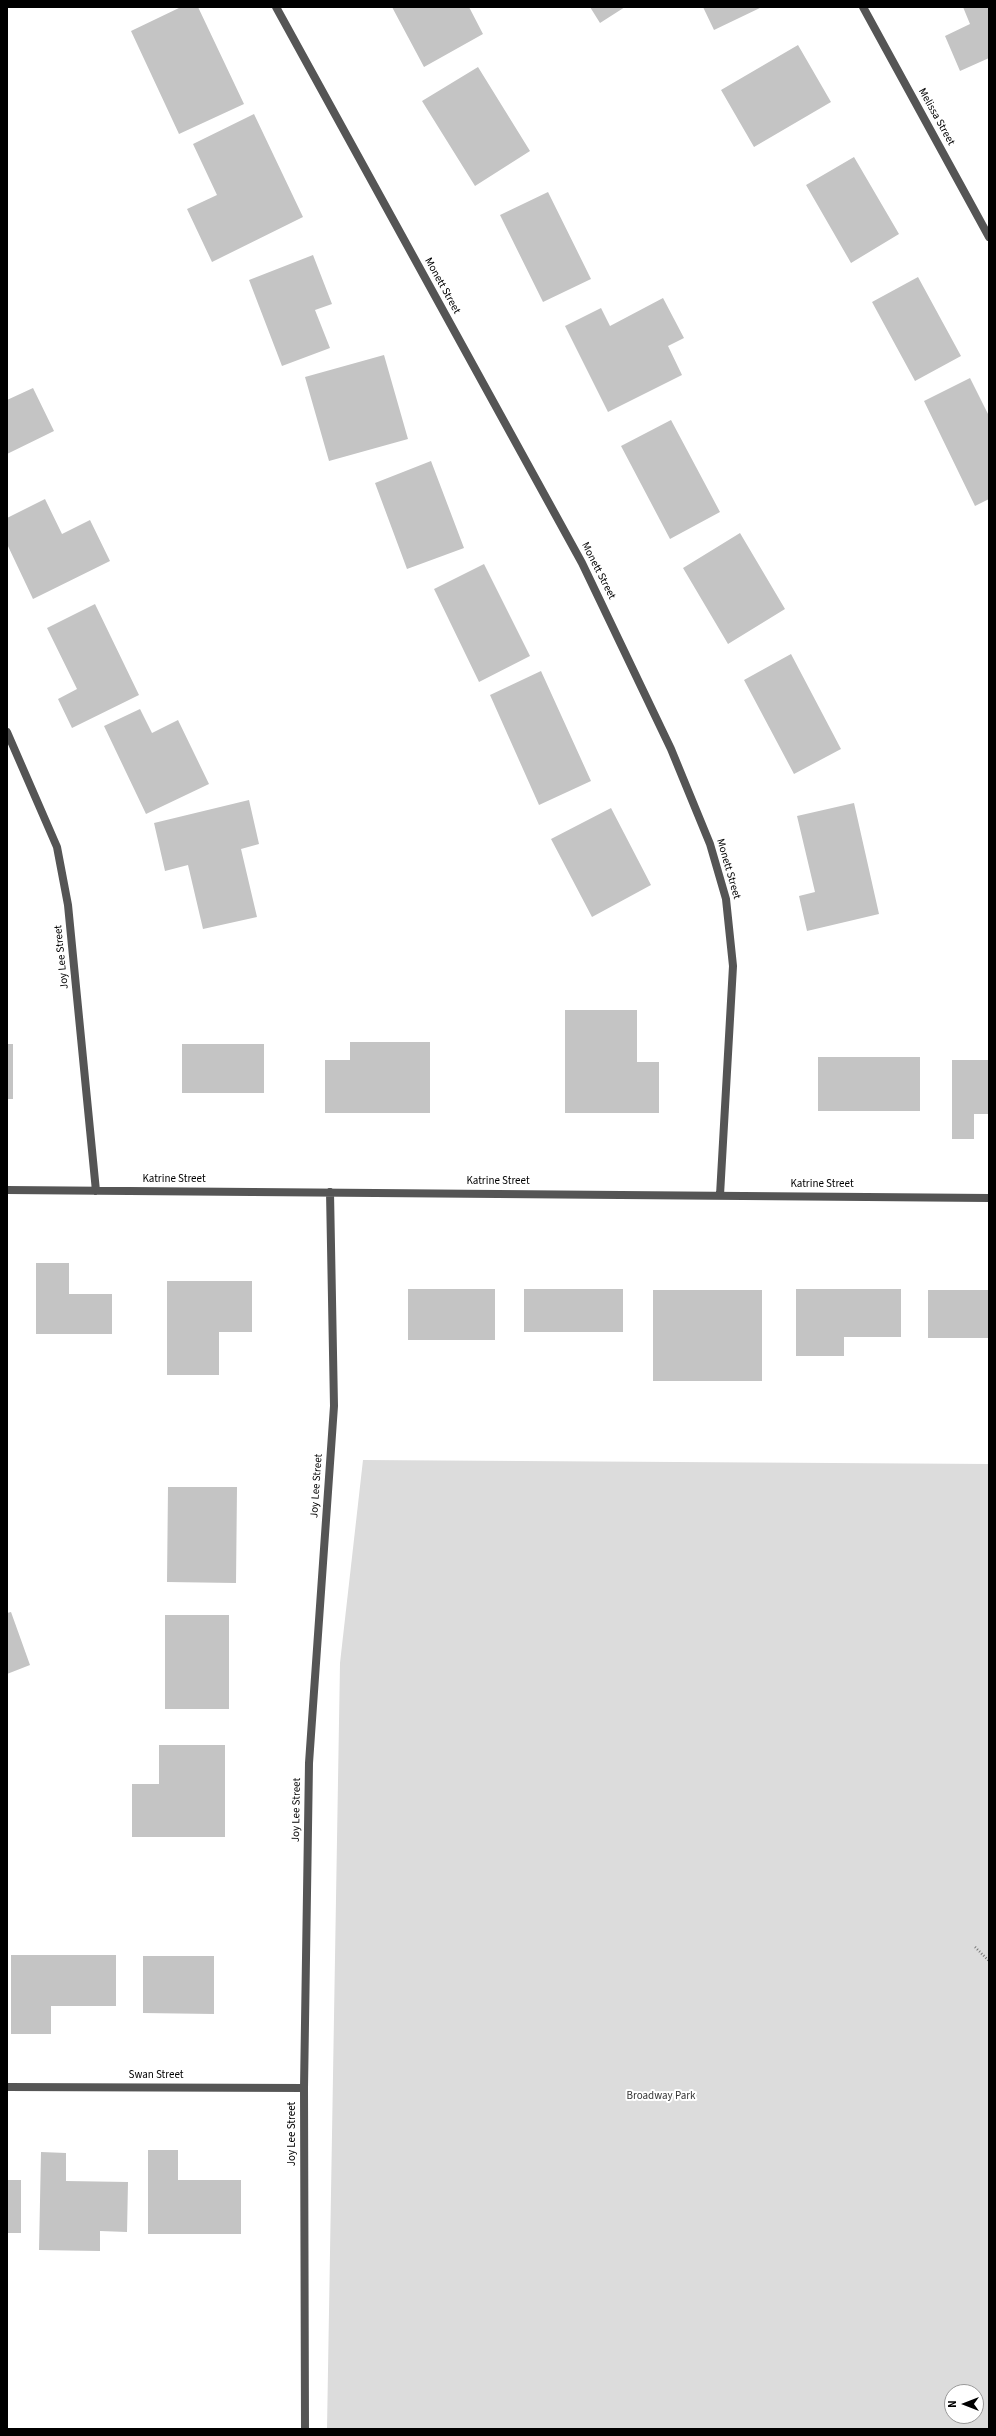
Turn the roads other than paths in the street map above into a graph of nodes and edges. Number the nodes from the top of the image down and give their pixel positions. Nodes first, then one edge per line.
1 (276, 7) edge
2 (863, 7) edge
3 (989, 237) edge
4 (7, 732) edge
5 (7, 1190) edge
6 (96, 1191) junction
7 (330, 1192) junction
8 (720, 1195) junction
9 (989, 1198) edge
10 (7, 2087) edge
11 (304, 2088) junction
12 (306, 2429) edge

1 - 8 street, Monett Street
2 - 3 street, Melissa Street
4 - 6 street, Joy Lee Street
5 - 6 street, Katrine Street
6 - 7 street, Katrine Street
7 - 8 street, Katrine Street
7 - 11 street, Joy Lee Street
8 - 9 street, Katrine Street
10 - 11 street, Swan Street
11 - 12 street, Joy Lee Street

